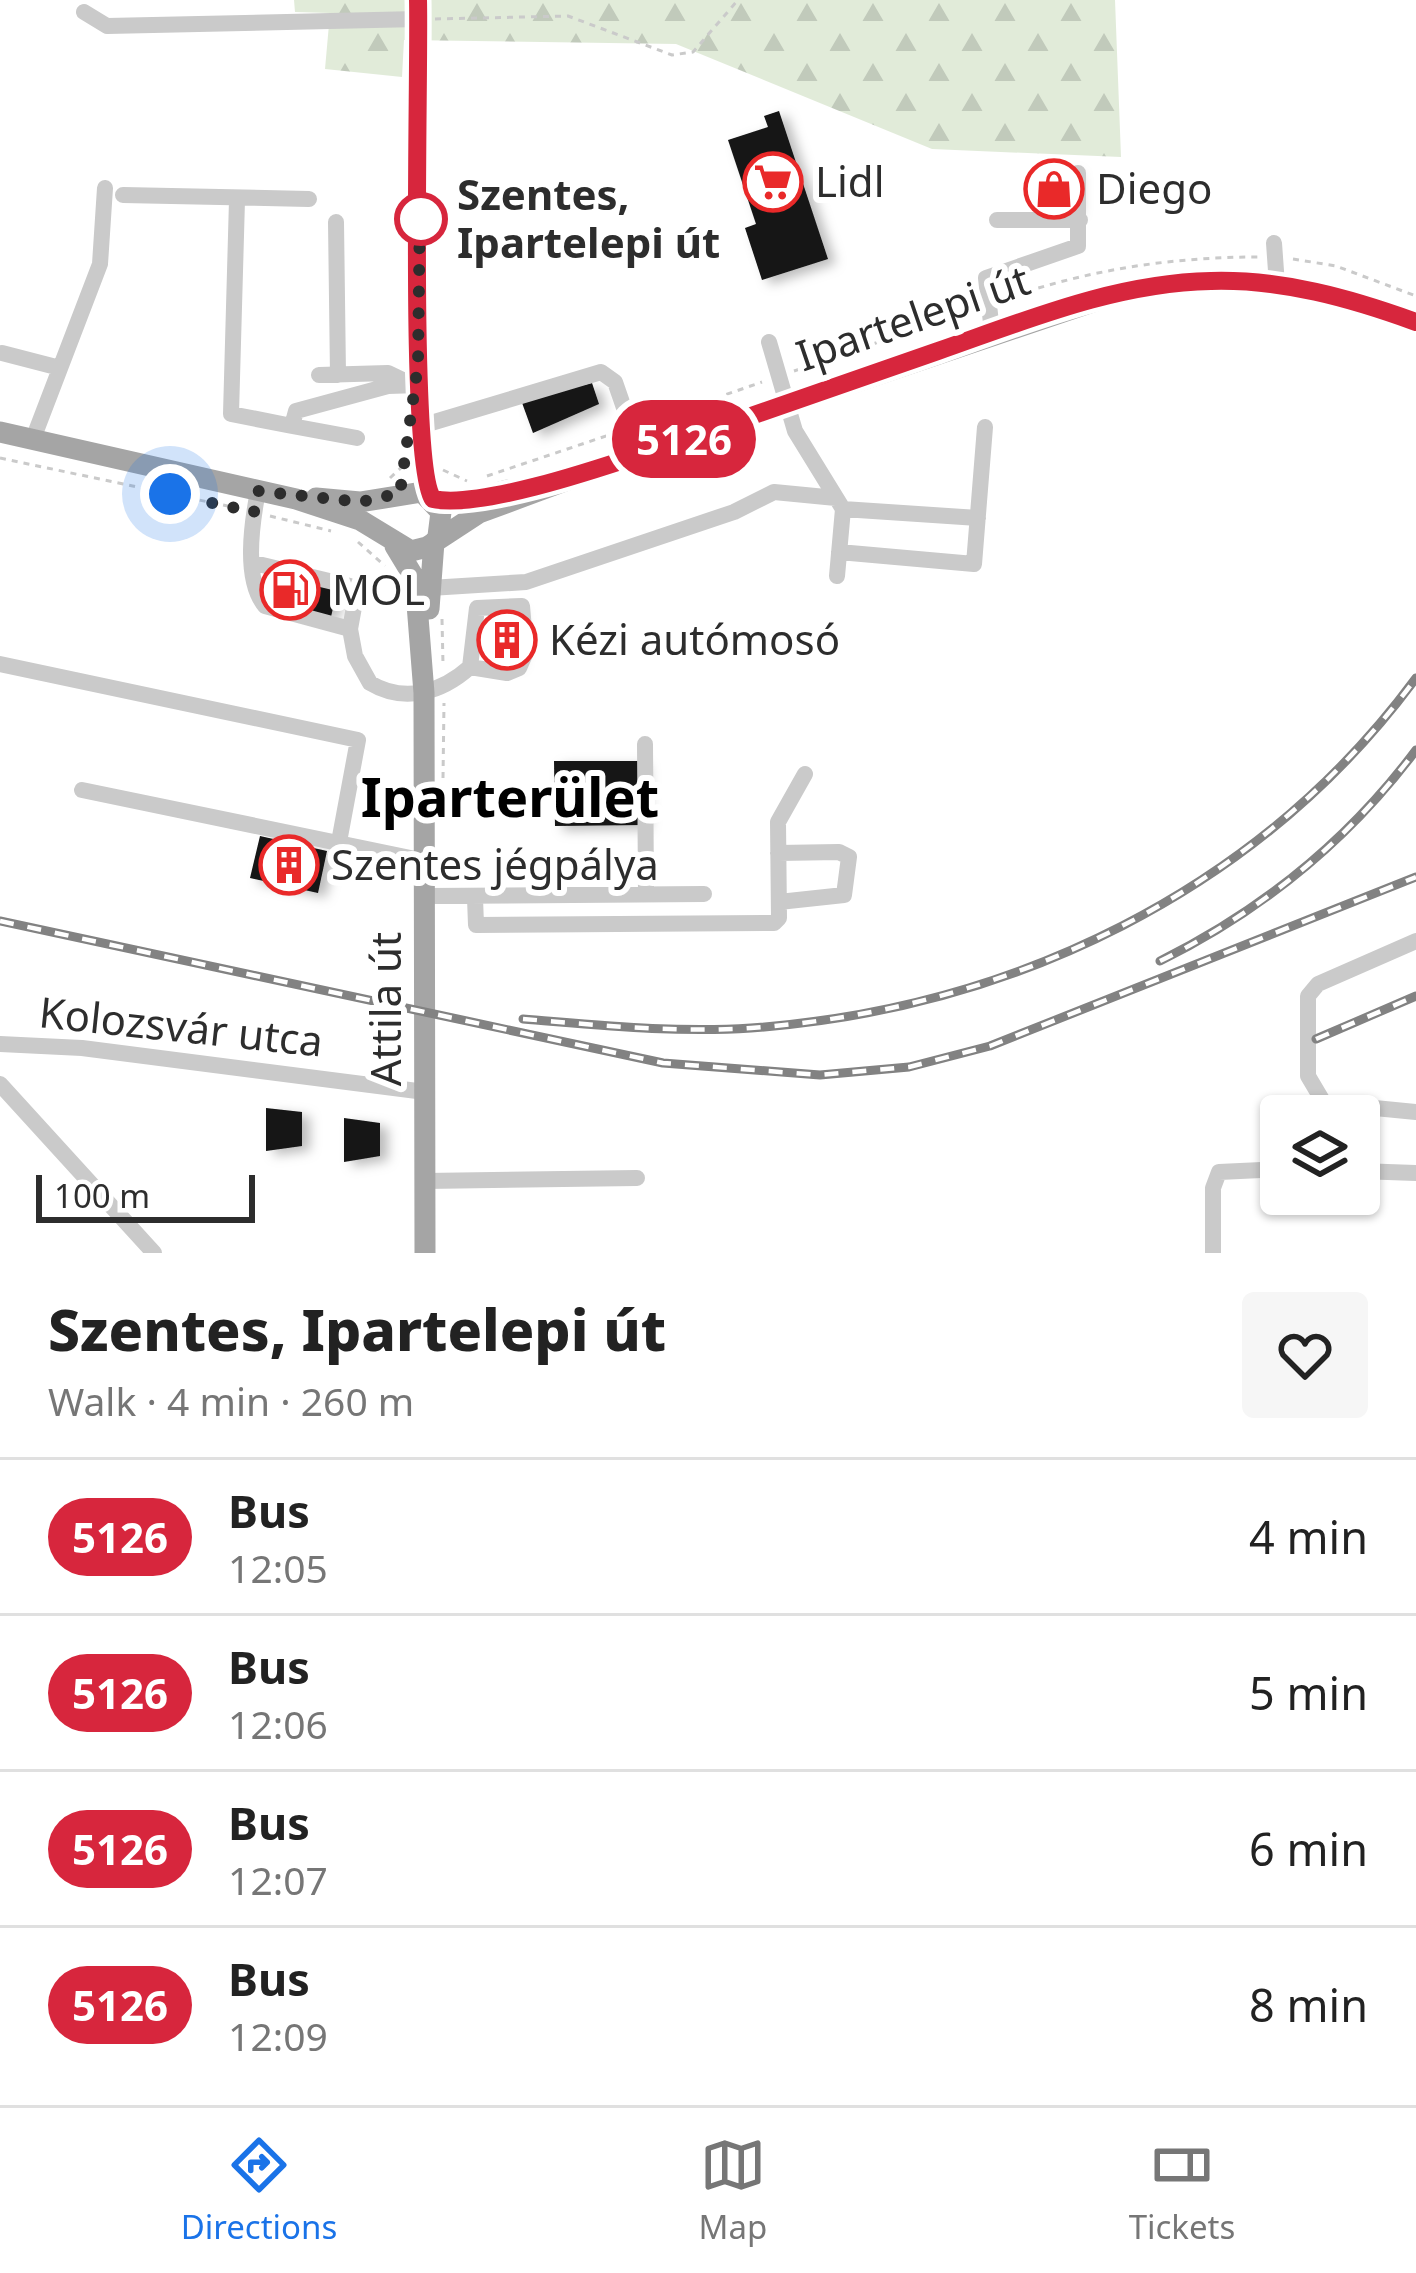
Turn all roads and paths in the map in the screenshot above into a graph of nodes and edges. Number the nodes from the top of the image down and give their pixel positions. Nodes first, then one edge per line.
1 (738, 0) edge
2 (418, 10) edge
3 (84, 12) dead end
4 (1078, 173) dead end
5 (309, 199) dead end
6 (237, 200) junction
7 (997, 220) dead end
8 (1080, 220) junction
9 (336, 222) dead end
10 (1274, 243) dead end
11 (1277, 285) junction
12 (1416, 322) edge
13 (992, 332) junction
14 (769, 342) dead end
15 (2, 353) edge
16 (61, 368) junction
17 (416, 378) junction
18 (787, 404) junction
19 (292, 426) junction
20 (421, 426) junction
21 (986, 427) dead end
22 (0, 432) edge
23 (357, 438) dead end
24 (33, 439) junction
25 (640, 454) junction
26 (0, 458) edge
27 (584, 474) junction
28 (398, 494) junction
29 (430, 497) junction
30 (296, 499) junction
31 (256, 501) junction
32 (840, 503) junction
33 (978, 518) junction
34 (436, 539) junction
35 (392, 542) junction
36 (358, 545) dead end
37 (839, 552) junction
38 (254, 563) junction
39 (837, 576) dead end
40 (430, 588) junction
41 (350, 628) junction
42 (0, 664) edge
43 (470, 667) junction
44 (424, 693) junction
45 (645, 744) dead end
46 (805, 774) dead end
47 (82, 790) dead end
48 (339, 842) junction
49 (778, 853) junction
50 (425, 860) junction
51 (646, 894) junction
52 (704, 894) dead end
53 (425, 896) junction
54 (476, 898) junction
55 (779, 902) junction
56 (1416, 941) edge
57 (0, 1044) edge
58 (0, 1084) edge
59 (425, 1092) junction
60 (1416, 1112) edge
61 (1260, 1167) edge
62 (1380, 1172) edge
63 (1416, 1173) edge
64 (637, 1178) dead end
65 (425, 1181) junction
66 (154, 1253) edge
67 (425, 1253) edge
68 (1214, 1253) edge

1 - 2 path
2 - 3 street
2 - 17 main road
4 - 8 street
5 - 6 street
6 - 16 street
6 - 19 street
7 - 8 street
8 - 13 street
9 - 17 street
10 - 11 street
11 - 12 main road, Ipartelepi út
11 - 13 main road, Ipartelepi út
13 - 18 main road, Ipartelepi út
14 - 18 street
15 - 16 street
16 - 24 street
17 - 19 street
17 - 20 main road
17 - 28 main road
18 - 25 main road, Ipartelepi út
18 - 32 street
19 - 23 street
20 - 25 street
20 - 29 main road
21 - 33 street
22 - 24 main road
24 - 31 main road
25 - 27 main road, Ipartelepi út
26 - 31 path
27 - 29 main road
27 - 34 main road
28 - 29 main road
28 - 30 main road
28 - 35 main road
29 - 34 main road
30 - 31 main road
30 - 35 main road
31 - 36 path
31 - 38 street
32 - 33 street
32 - 37 street
32 - 40 street
33 - 37 street
34 - 35 main road
34 - 40 main road, Attila út
35 - 44 main road, Attila út
37 - 39 street
38 - 41 street
38 - 41 street
40 - 44 main road, Attila út
41 - 44 street
42 - 48 street
43 - 43 street
43 - 44 street
44 - 50 main road, Attila út
45 - 51 street
46 - 49 street
47 - 48 street
48 - 50 street
49 - 55 street
49 - 55 street
50 - 53 main road, Attila út
51 - 52 street
51 - 54 street
53 - 54 street
53 - 59 main road, Attila út
54 - 55 street
56 - 60 street
57 - 59 street, Kolozsvár utca
58 - 66 street
59 - 65 main road, Attila út
61 - 68 street
62 - 63 street
64 - 65 street
65 - 67 main road, Attila út

